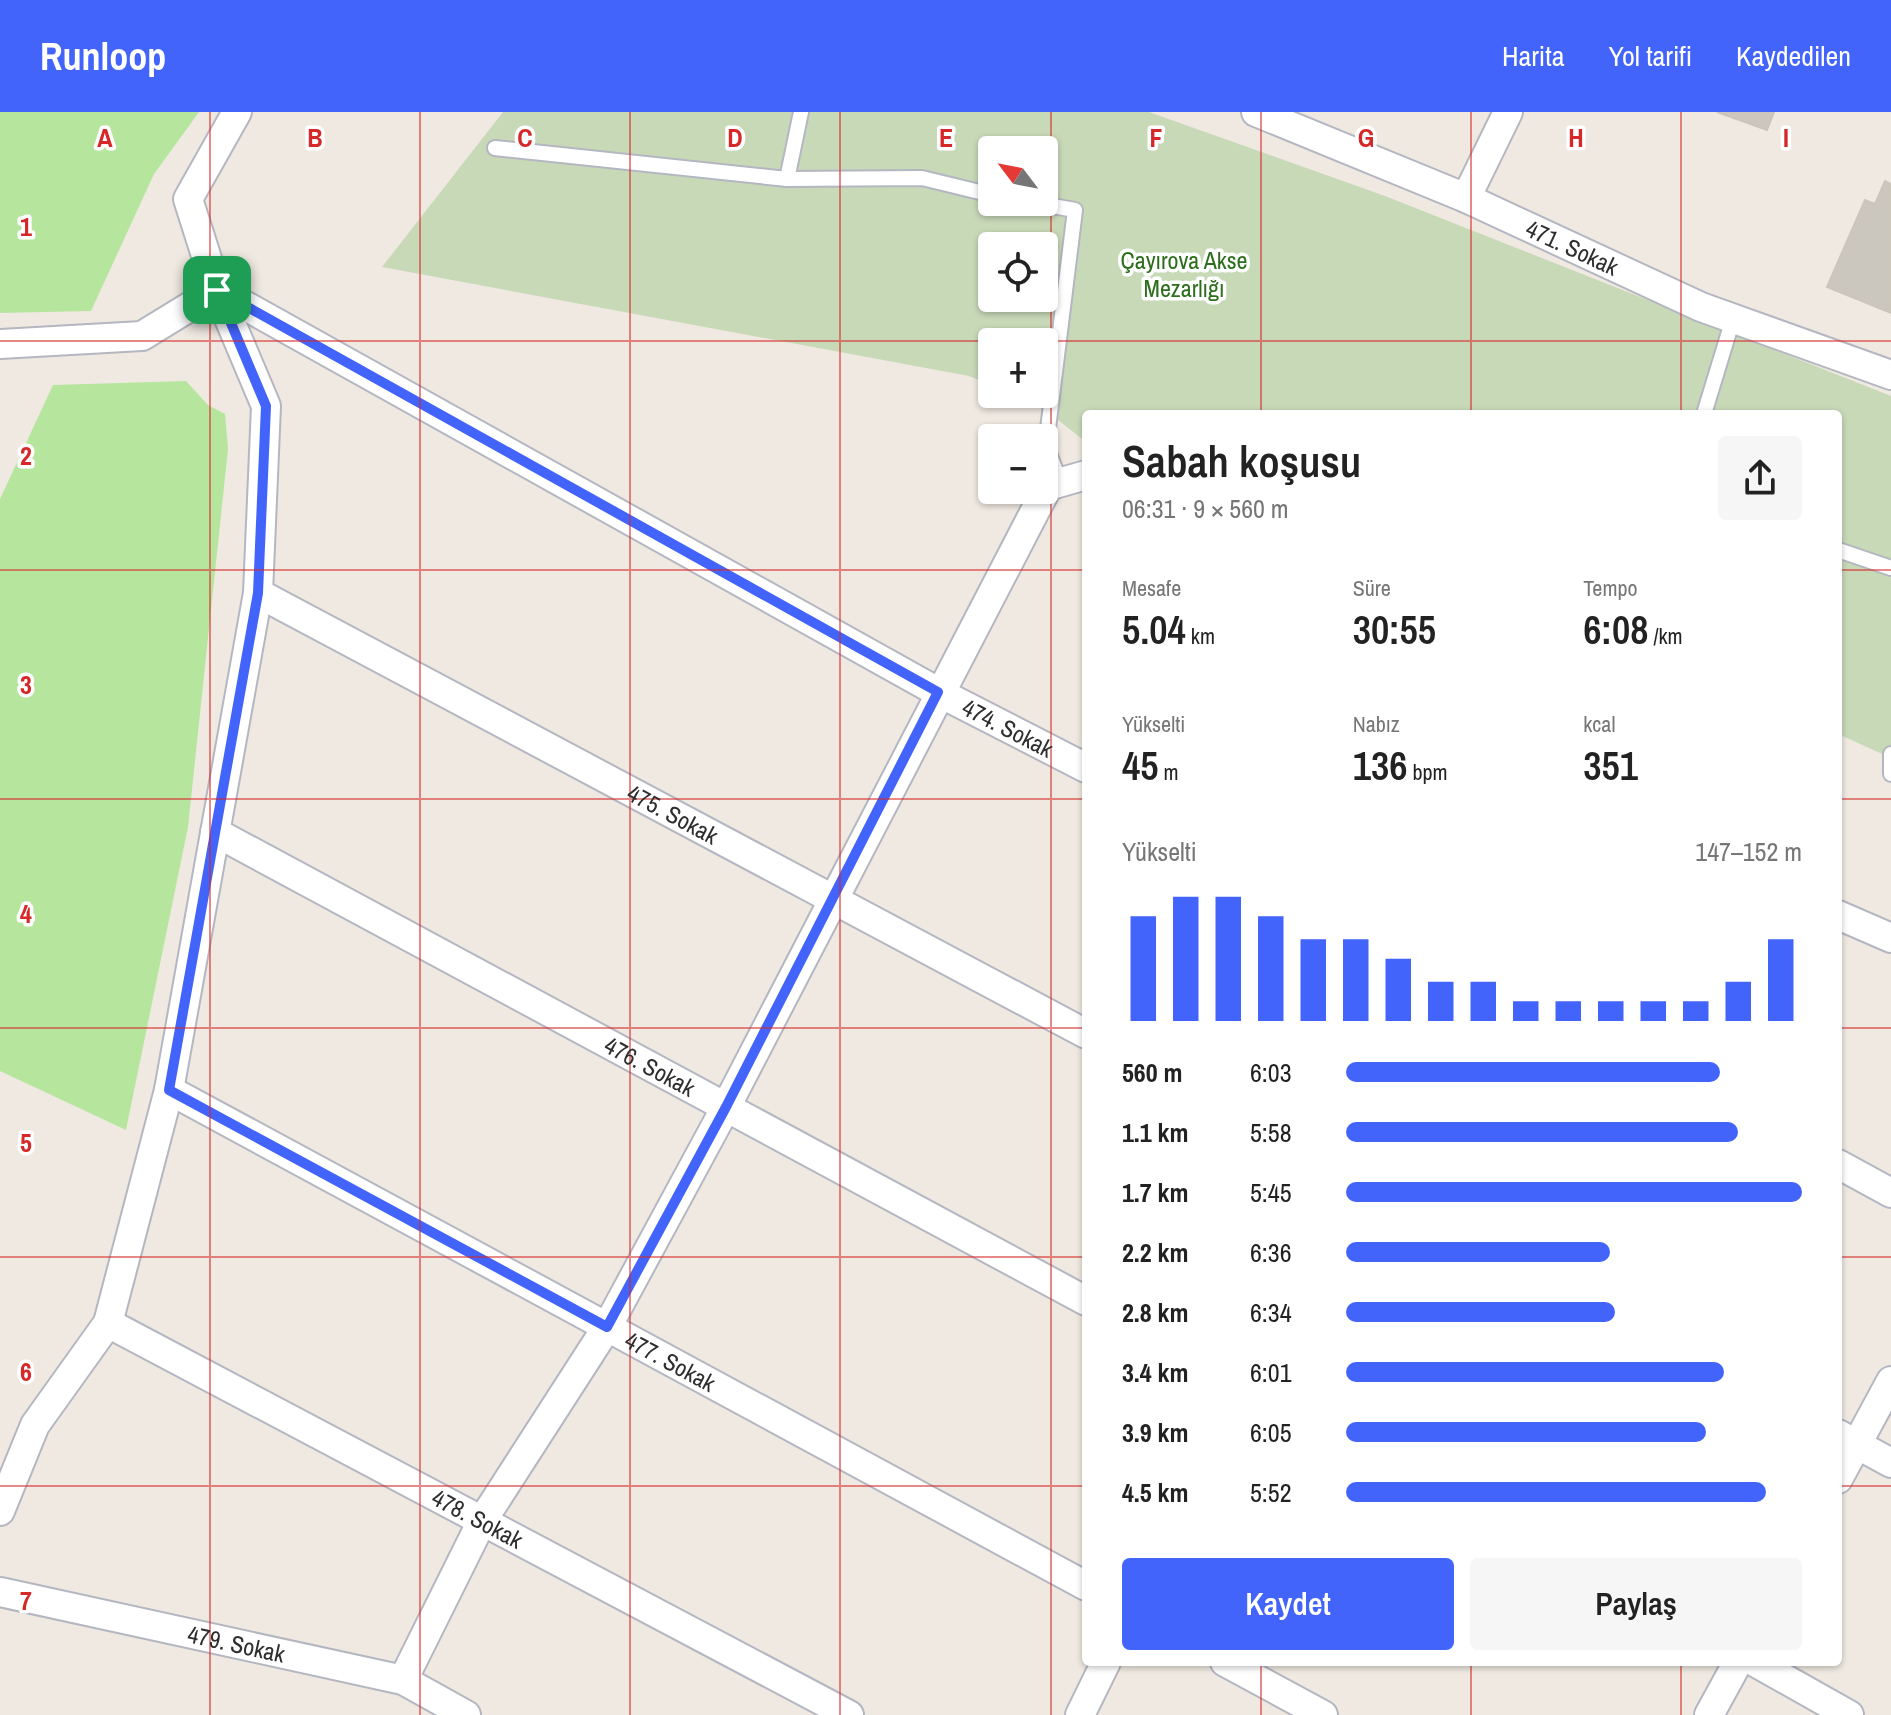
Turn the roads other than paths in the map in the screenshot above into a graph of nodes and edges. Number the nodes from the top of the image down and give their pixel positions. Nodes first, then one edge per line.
1 (237, 112) edge
2 (801, 112) edge
3 (1256, 112) edge
4 (1508, 112) edge
5 (495, 148) dead end
6 (787, 179) junction
7 (978, 192) edge
8 (1466, 198) junction
9 (1058, 207) edge
10 (217, 290) junction
11 (1736, 320) junction
12 (0, 344) edge
13 (1891, 375) edge
14 (1705, 410) edge
15 (1073, 479) edge
16 (1842, 551) edge
17 (1891, 568) edge
18 (258, 593) junction
19 (938, 692) junction
20 (1891, 754) edge
21 (1082, 766) edge
22 (1891, 774) edge
23 (215, 832) junction
24 (833, 899) junction
25 (1842, 917) edge
26 (1891, 938) edge
27 (1082, 1032) edge
28 (169, 1090) junction
29 (726, 1107) junction
30 (1842, 1166) edge
31 (1891, 1193) edge
32 (1082, 1299) edge
33 (108, 1323) junction
34 (607, 1327) junction
35 (1891, 1381) edge
36 (1848, 1440) edge
37 (1842, 1463) edge
38 (1891, 1463) edge
39 (0, 1511) edge
40 (482, 1521) junction
41 (1082, 1584) edge
42 (0, 1592) edge
43 (1104, 1666) edge
44 (1232, 1666) edge
45 (1736, 1666) edge
46 (1762, 1666) edge
47 (403, 1680) junction
48 (466, 1715) edge
49 (849, 1715) edge
50 (1080, 1715) edge
51 (1323, 1715) edge
52 (1709, 1715) edge
53 (1849, 1715) edge

1 - 10 street
2 - 6 lane
3 - 8 street, 471. Sokak
4 - 8 street
5 - 6 lane
6 - 7 lane
8 - 11 street, 471. Sokak
9 - 15 lane
10 - 12 street
10 - 18 street
10 - 19 street, 474. Sokak
11 - 13 street, 471. Sokak
11 - 14 lane
15 - 19 street
16 - 17 lane
18 - 23 street
18 - 24 street, 475. Sokak
19 - 21 street, 474. Sokak
19 - 24 street
20 - 22 lane
23 - 28 street
23 - 29 street, 476. Sokak
24 - 27 street, 475. Sokak
24 - 29 street
25 - 26 street
28 - 33 street
28 - 34 street, 477. Sokak
29 - 32 street, 476. Sokak
29 - 34 street
30 - 31 street
33 - 39 street
33 - 40 street, 478. Sokak
34 - 40 street
34 - 41 street, 477. Sokak
35 - 36 street
36 - 37 street
36 - 38 street
40 - 47 street
40 - 49 street, 478. Sokak
42 - 47 street, 479. Sokak
43 - 50 street
44 - 51 street
45 - 52 street
46 - 53 street
47 - 48 street, 479. Sokak

